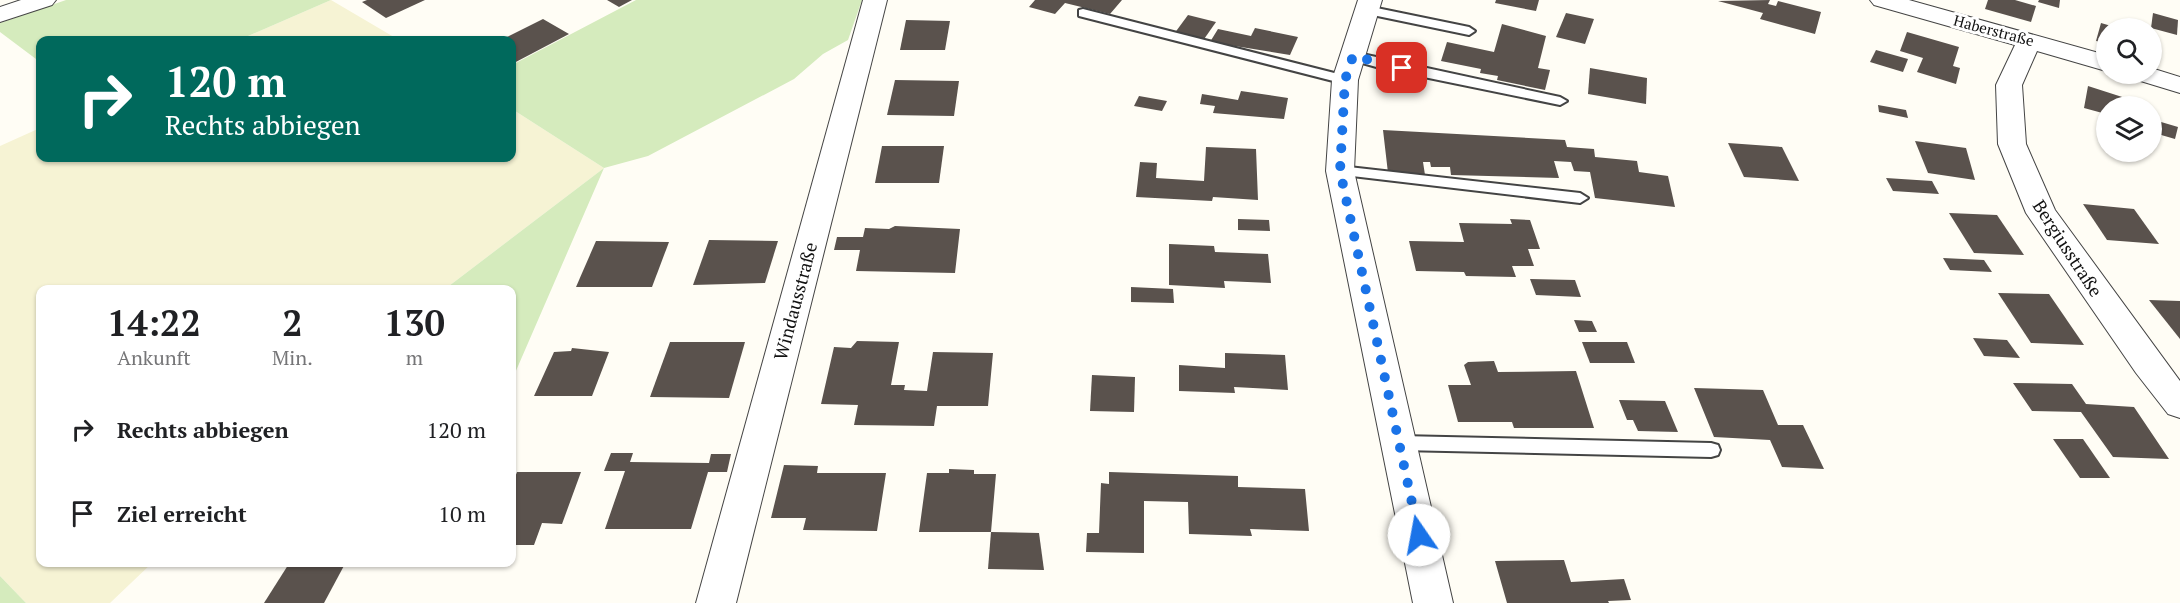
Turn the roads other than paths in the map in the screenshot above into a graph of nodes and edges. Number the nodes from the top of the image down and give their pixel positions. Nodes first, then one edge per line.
1 (44, 0) edge
2 (875, 0) edge
3 (1882, 0) edge
4 (1369, 5) edge
5 (1083, 13) dead end
6 (0, 15) edge
7 (1469, 31) dead end
8 (2030, 40) junction
9 (2096, 60) edge
10 (1349, 68) junction
11 (2162, 79) edge
12 (2180, 84) edge
13 (1560, 101) dead end
14 (1340, 171) junction
15 (1580, 198) dead end
16 (2180, 405) edge
17 (1400, 443) junction
18 (1711, 450) dead end
19 (716, 603) edge
20 (1434, 603) edge

1 - 6 street
2 - 19 street, Windausstraße
3 - 8 street, Haberstraße
4 - 7 lane
4 - 10 street
5 - 10 lane
8 - 9 street, Haberstraße
8 - 16 street, Bergiusstraße
10 - 13 lane
10 - 14 street
11 - 12 street
14 - 15 lane
14 - 17 street
17 - 18 lane
17 - 20 street

